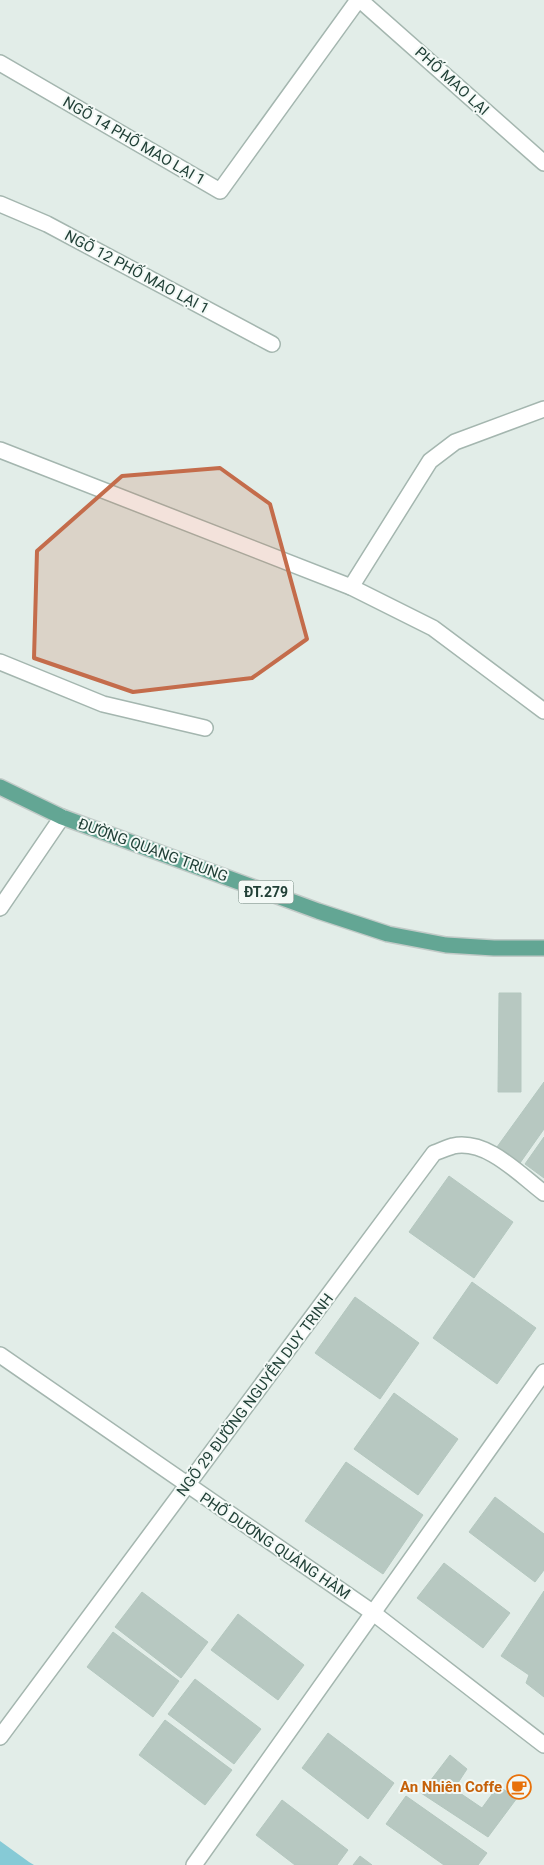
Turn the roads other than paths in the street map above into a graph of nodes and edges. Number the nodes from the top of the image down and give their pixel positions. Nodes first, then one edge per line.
1 (359, 0) edge
2 (0, 63) edge
3 (544, 163) edge
4 (0, 204) edge
5 (272, 344) dead end
6 (544, 410) edge
7 (0, 450) edge
8 (351, 587) junction
9 (0, 662) edge
10 (544, 711) edge
11 (205, 728) dead end
12 (0, 787) edge
13 (62, 817) junction
14 (0, 908) edge
15 (544, 948) edge
16 (544, 1193) edge
17 (2, 1361) edge
18 (544, 1372) edge
19 (188, 1486) junction
20 (372, 1612) junction
21 (0, 1737) edge
22 (544, 1745) edge
23 (194, 1865) edge

1 - 2 street, NGÕ 14 PHỐ MAO LẠI 1
1 - 3 street, PHỐ MAO LẠI
4 - 5 street, NGÕ 12 PHỐ MAO LẠI 1
6 - 8 street
7 - 8 street
8 - 10 street
9 - 11 street
12 - 13 main road, ĐƯỜNG QUANG TRUNG / ĐT.279
13 - 14 street
13 - 15 main road, ĐƯỜNG QUANG TRUNG / ĐT.279
16 - 19 street, NGÕ 29 ĐƯỜNG NGUYỄN DUY TRINH
17 - 19 street, PHỐ DƯƠNG QUẢNG HÀM
18 - 20 street
19 - 20 street, PHỐ DƯƠNG QUẢNG HÀM
19 - 21 street, NGÕ 29 ĐƯỜNG NGUYỄN DUY TRINH
20 - 22 street, PHỐ DƯƠNG QUẢNG HÀM
20 - 23 street

